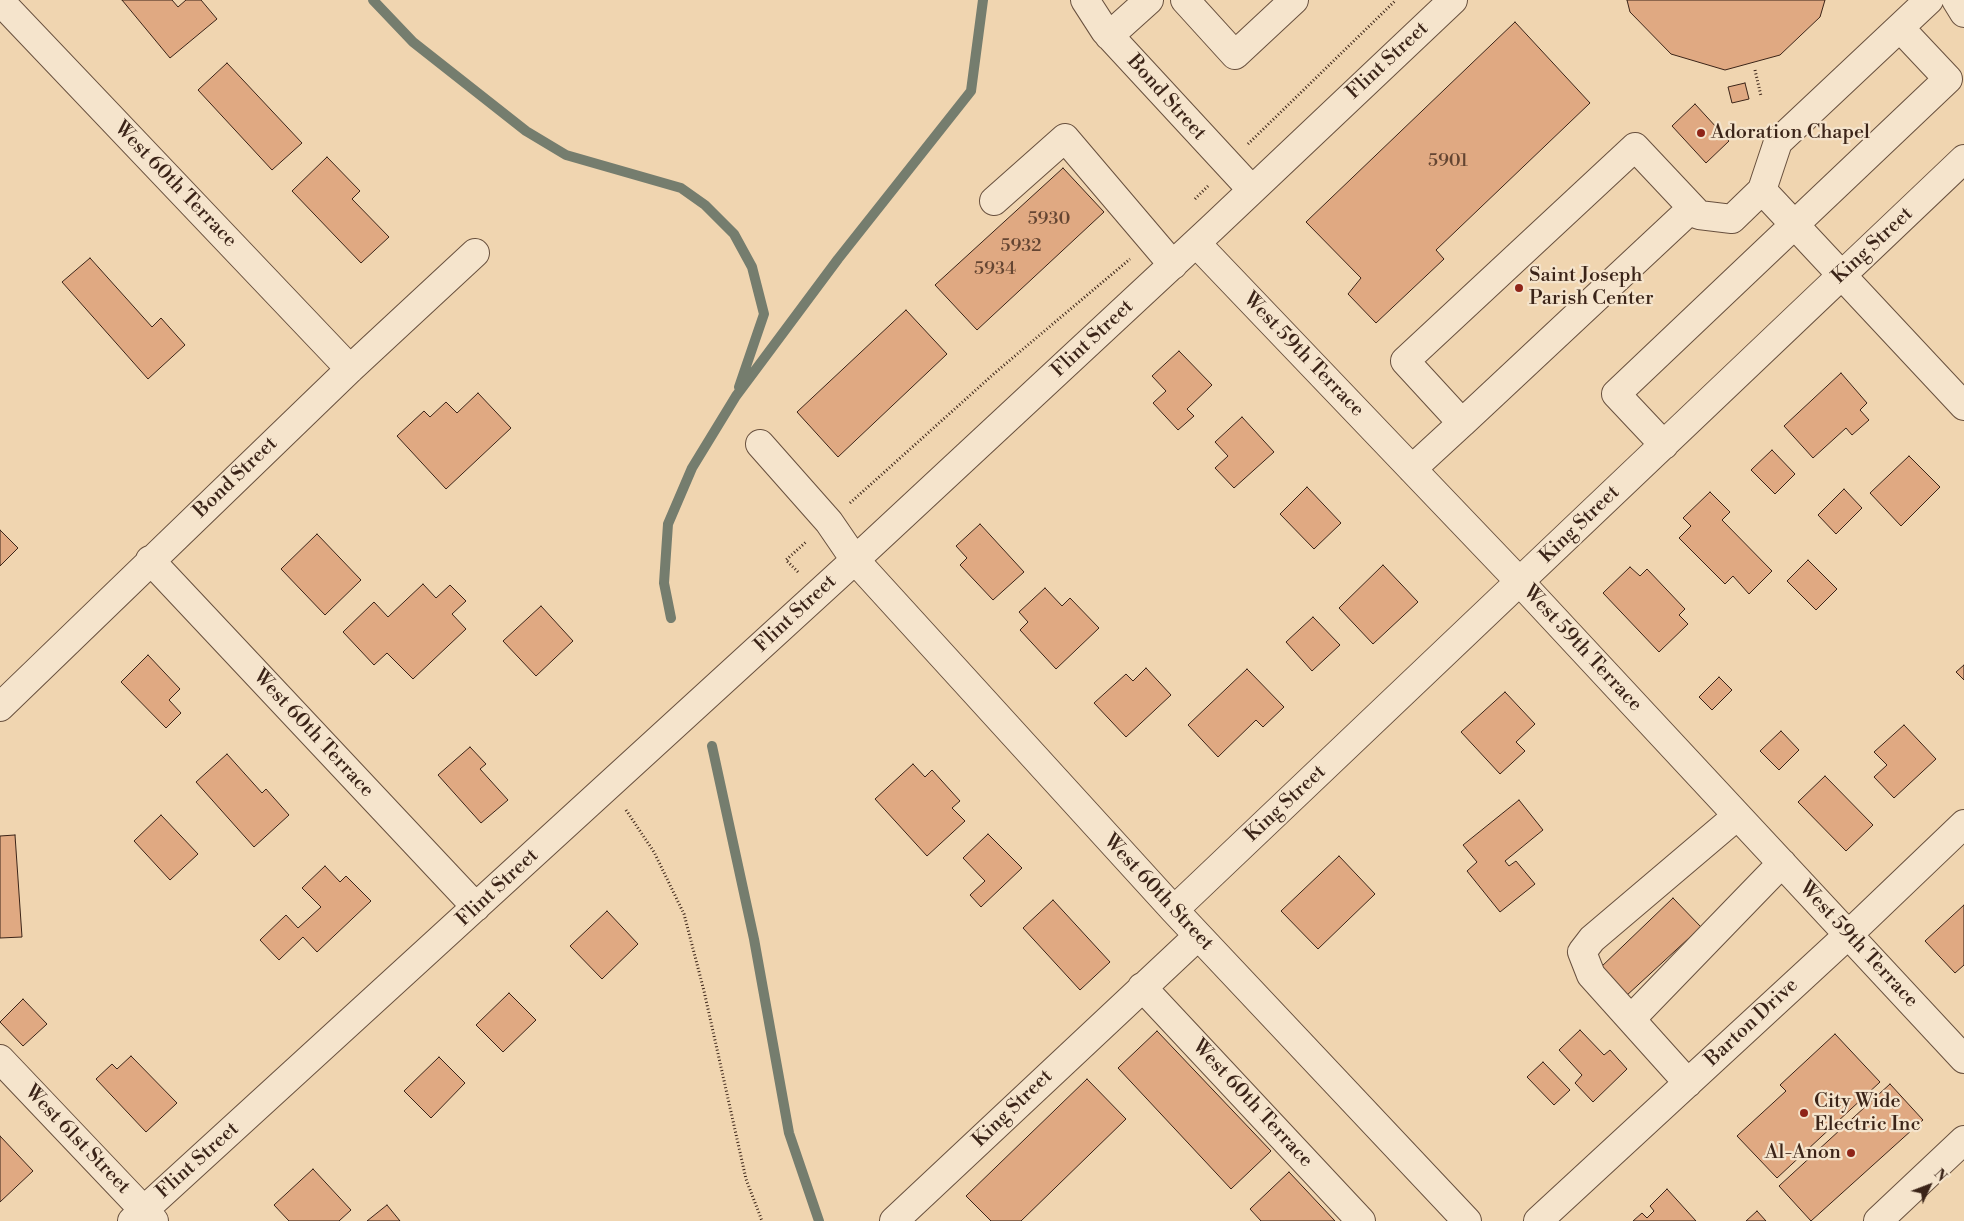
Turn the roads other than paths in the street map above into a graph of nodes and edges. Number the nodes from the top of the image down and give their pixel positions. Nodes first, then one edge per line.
1 (1085, 0) edge
2 (1149, 0) edge
3 (1184, 0) edge
4 (1294, 0) edge
5 (1454, 0) edge
6 (1929, 0) edge
7 (1956, 0) edge
8 (0, 1) edge
9 (1964, 13) edge
10 (1900, 28) junction
11 (1110, 36) junction
12 (1964, 159) edge
13 (1252, 190) junction
14 (1762, 190) junction
15 (994, 201) dead end
16 (1692, 208) junction
17 (1794, 225) junction
18 (1196, 243) junction
19 (475, 253) dead end
20 (1173, 265) junction
21 (1842, 276) junction
22 (350, 369) junction
23 (1964, 406) edge
24 (1462, 423) junction
25 (760, 444) dead end
26 (1664, 445) junction
27 (1412, 469) junction
28 (150, 560) junction
29 (855, 560) junction
30 (1520, 582) junction
31 (0, 707) edge
32 (1737, 816) junction
33 (1964, 824) edge
34 (1782, 863) junction
35 (476, 908) junction
36 (1174, 910) junction
37 (1848, 935) junction
38 (1198, 936) junction
39 (1142, 987) junction
40 (1630, 1019) junction
41 (0, 1059) edge
42 (1964, 1059) edge
43 (1688, 1083) junction
44 (1964, 1140) edge
45 (143, 1218) edge
46 (894, 1221) edge
47 (1361, 1221) edge
48 (1467, 1221) edge
49 (1538, 1221) edge
50 (1878, 1221) edge

1 - 11 street, Bond Street
2 - 11 street
3 - 4 street
5 - 13 street, Flint Street
6 - 10 street
7 - 9 street
8 - 22 street, West 60th Terrace
10 - 14 street
10 - 17 street
11 - 13 street, Bond Street
12 - 21 street, King Street
13 - 18 street, Flint Street
14 - 16 street
14 - 17 street
15 - 20 street
16 - 24 street
16 - 24 street
17 - 21 street
17 - 26 street
18 - 20 street, Flint Street
18 - 27 street, West 59th Terrace
19 - 22 street, Bond Street
20 - 29 street, Flint Street
21 - 23 street
21 - 26 street, King Street
22 - 28 street, Bond Street
24 - 27 street
25 - 29 street, West 60th Street
26 - 30 street, King Street
27 - 30 street, West 59th Terrace
28 - 31 street, Bond Street
28 - 35 street, West 60th Terrace
29 - 35 street, Flint Street
29 - 36 street, West 60th Street
30 - 32 street, West 59th Terrace
30 - 36 street, King Street
32 - 34 street, West 59th Terrace
32 - 40 street
33 - 37 street, Barton Drive
34 - 37 street, West 59th Terrace
34 - 40 street
35 - 45 street, Flint Street
36 - 38 street, West 60th Street
37 - 42 street, West 59th Terrace
37 - 43 street, Barton Drive
38 - 39 street, King Street
38 - 48 street, West 60th Street
39 - 46 street, King Street
39 - 47 street, West 60th Terrace
40 - 43 street
41 - 45 street, West 61st Street
43 - 49 street, Barton Drive
44 - 50 street

